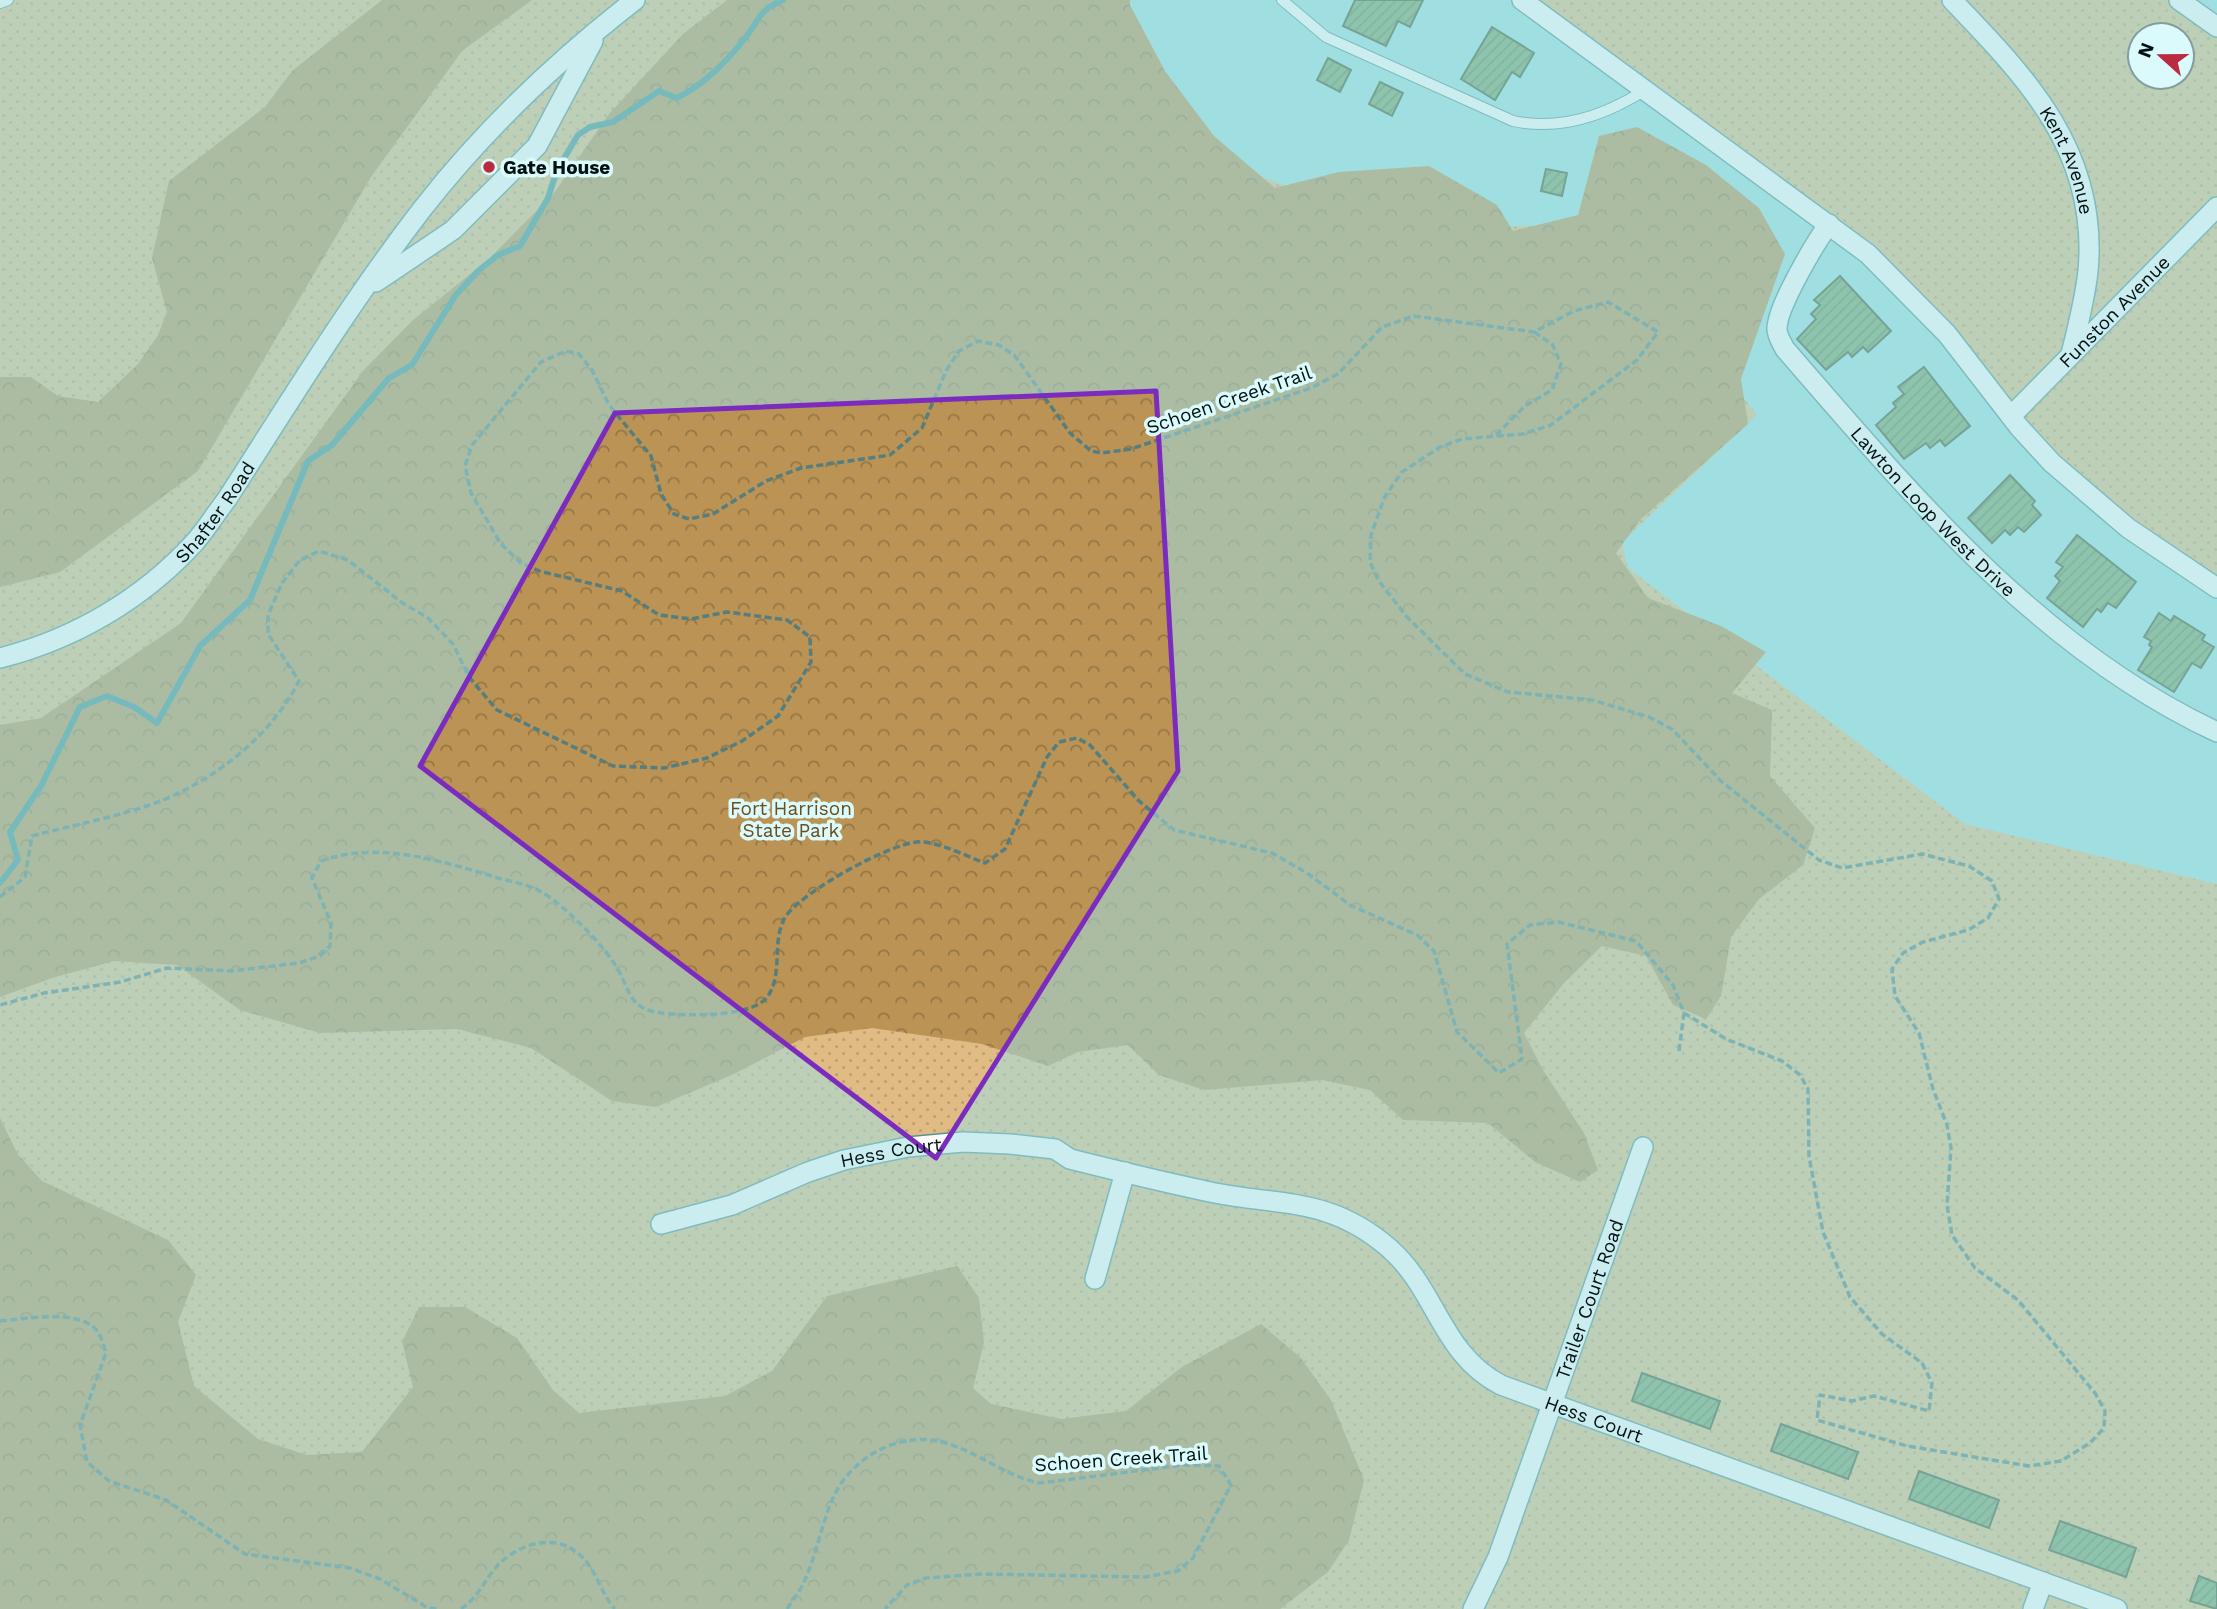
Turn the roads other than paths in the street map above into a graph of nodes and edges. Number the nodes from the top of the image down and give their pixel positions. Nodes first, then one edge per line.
1 (8, 0) edge
2 (635, 0) edge
3 (1282, 0) edge
4 (1521, 0) edge
5 (1952, 0) edge
6 (2179, 0) edge
7 (0, 3) edge
8 (2217, 27) edge
9 (598, 31) junction
10 (1645, 89) junction
11 (2217, 207) edge
12 (1829, 224) junction
13 (364, 291) junction
14 (2071, 354) junction
15 (2011, 416) junction
16 (2217, 588) edge
17 (0, 658) edge
18 (2217, 732) edge
19 (1643, 1147) dead end
20 (1125, 1172) junction
21 (661, 1224) dead end
22 (1095, 1279) dead end
23 (1551, 1403) junction
24 (2043, 1582) junction
25 (1473, 1609) edge
26 (2033, 1609) edge
27 (2117, 1609) edge

1 - 7 lane
2 - 9 street, Shafter Road
3 - 10 lane
4 - 10 street
5 - 14 street, Kent Avenue
6 - 8 street
9 - 13 street, Shafter Road
9 - 13 street, Shafter Road
10 - 12 street
11 - 14 street, Funston Avenue
12 - 15 street
12 - 18 street, Lawton Loop West Drive
13 - 17 street, Shafter Road
14 - 15 street, Funston Avenue
15 - 16 street
19 - 23 street, Trailer Court Road
20 - 21 street, Hess Court
20 - 22 street
20 - 23 street, Hess Court
23 - 24 street, Hess Court
23 - 25 street, Trailer Court Road
24 - 26 street
24 - 27 street, Hess Court

